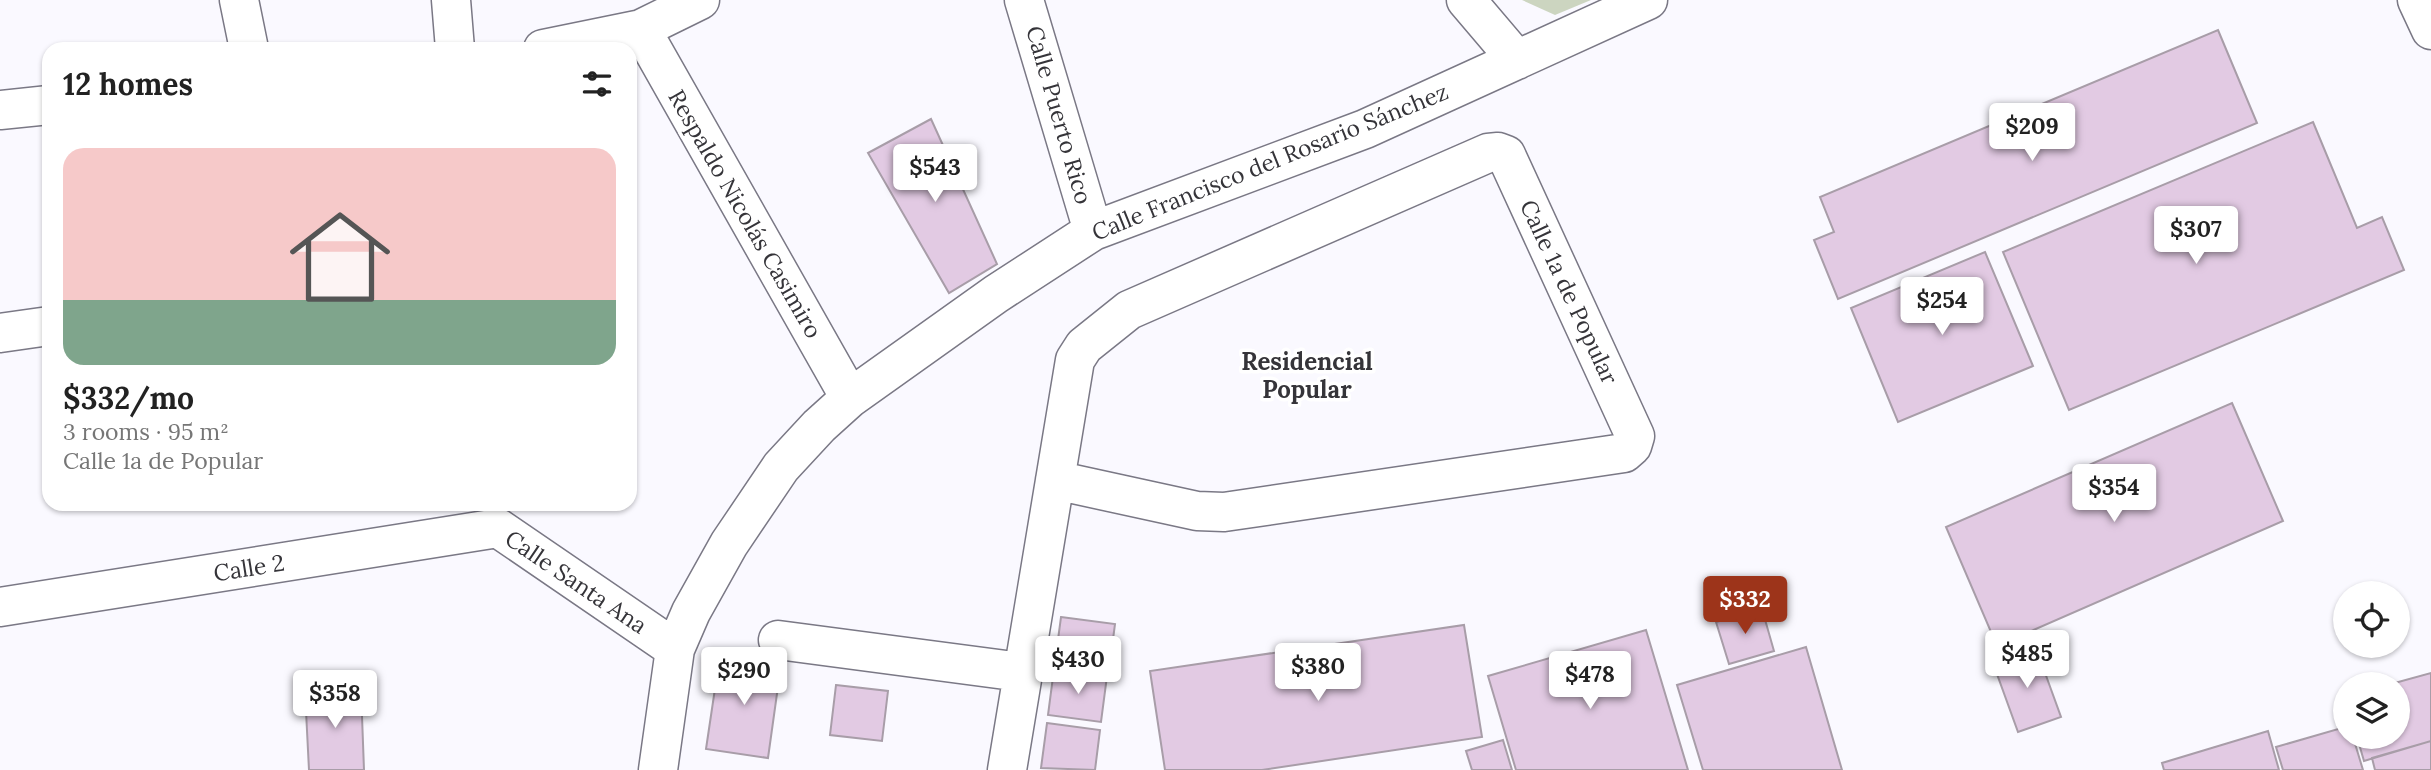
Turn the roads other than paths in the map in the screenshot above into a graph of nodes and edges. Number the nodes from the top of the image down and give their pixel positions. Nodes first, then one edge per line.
1 (239, 0) edge
2 (451, 0) edge
3 (700, 0) edge
4 (1024, 0) edge
5 (1466, 0) edge
6 (1648, 0) edge
7 (640, 29) junction
8 (248, 42) edge
9 (454, 42) edge
10 (577, 42) edge
11 (1517, 60) junction
12 (42, 106) edge
13 (0, 110) edge
14 (1093, 231) junction
15 (42, 327) edge
16 (0, 333) edge
17 (850, 398) junction
18 (1055, 480) junction
19 (497, 516) edge
20 (0, 607) edge
21 (778, 639) dead end
22 (675, 649) junction
23 (1021, 672) junction
24 (658, 770) edge
25 (1007, 770) edge

1 - 8 street
2 - 9 street
3 - 7 street
4 - 14 street, Calle Puerto Rico
5 - 11 street
6 - 11 street, Calle Francisco del Rosario Sánchez
7 - 10 street
7 - 17 street, Respaldo Nicolás Casimiro
11 - 14 street, Calle Francisco del Rosario Sánchez
12 - 13 street
14 - 17 street, Calle Francisco del Rosario Sánchez
15 - 16 street
17 - 22 street, Calle Francisco del Rosario Sánchez
18 - 18 street, Calle 1a de Popular
18 - 23 street, Calle 1a de Popular
19 - 20 street, Calle 2
19 - 22 street, Calle Santa Ana
21 - 23 street
22 - 24 street, Calle Francisco del Rosario Sánchez
23 - 25 street, Calle 1a de Popular

